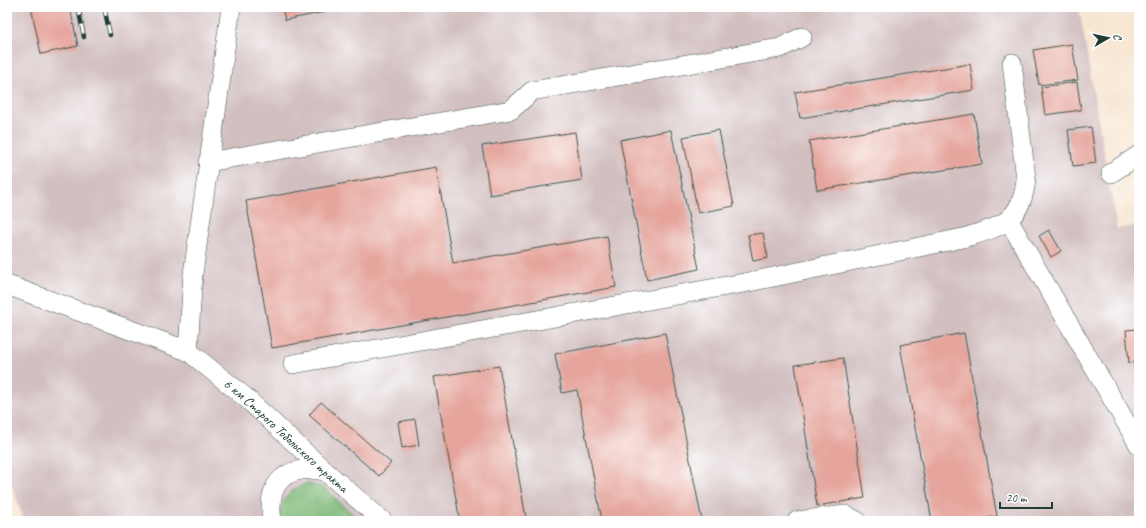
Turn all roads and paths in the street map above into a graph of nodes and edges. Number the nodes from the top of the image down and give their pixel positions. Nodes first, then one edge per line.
1 (230, 7) edge
2 (802, 37) dead end
3 (1012, 63) dead end
4 (1139, 156) edge
5 (208, 162) junction
6 (1111, 173) dead end
7 (1009, 220) junction
8 (7, 284) edge
9 (188, 352) junction
10 (293, 364) dead end
11 (1139, 445) edge
12 (325, 471) junction
13 (272, 521) edge
14 (383, 521) edge
15 (797, 521) edge
16 (857, 521) edge

1 - 5 street
2 - 5 street
3 - 7 street
4 - 6 street
5 - 9 street
7 - 10 street
7 - 11 street
8 - 9 street, 6 км Старого Тобольского тракта
9 - 12 street, 6 км Старого Тобольского тракта
12 - 13 street
12 - 14 street, 6 км Старого Тобольского тракта
15 - 16 street

